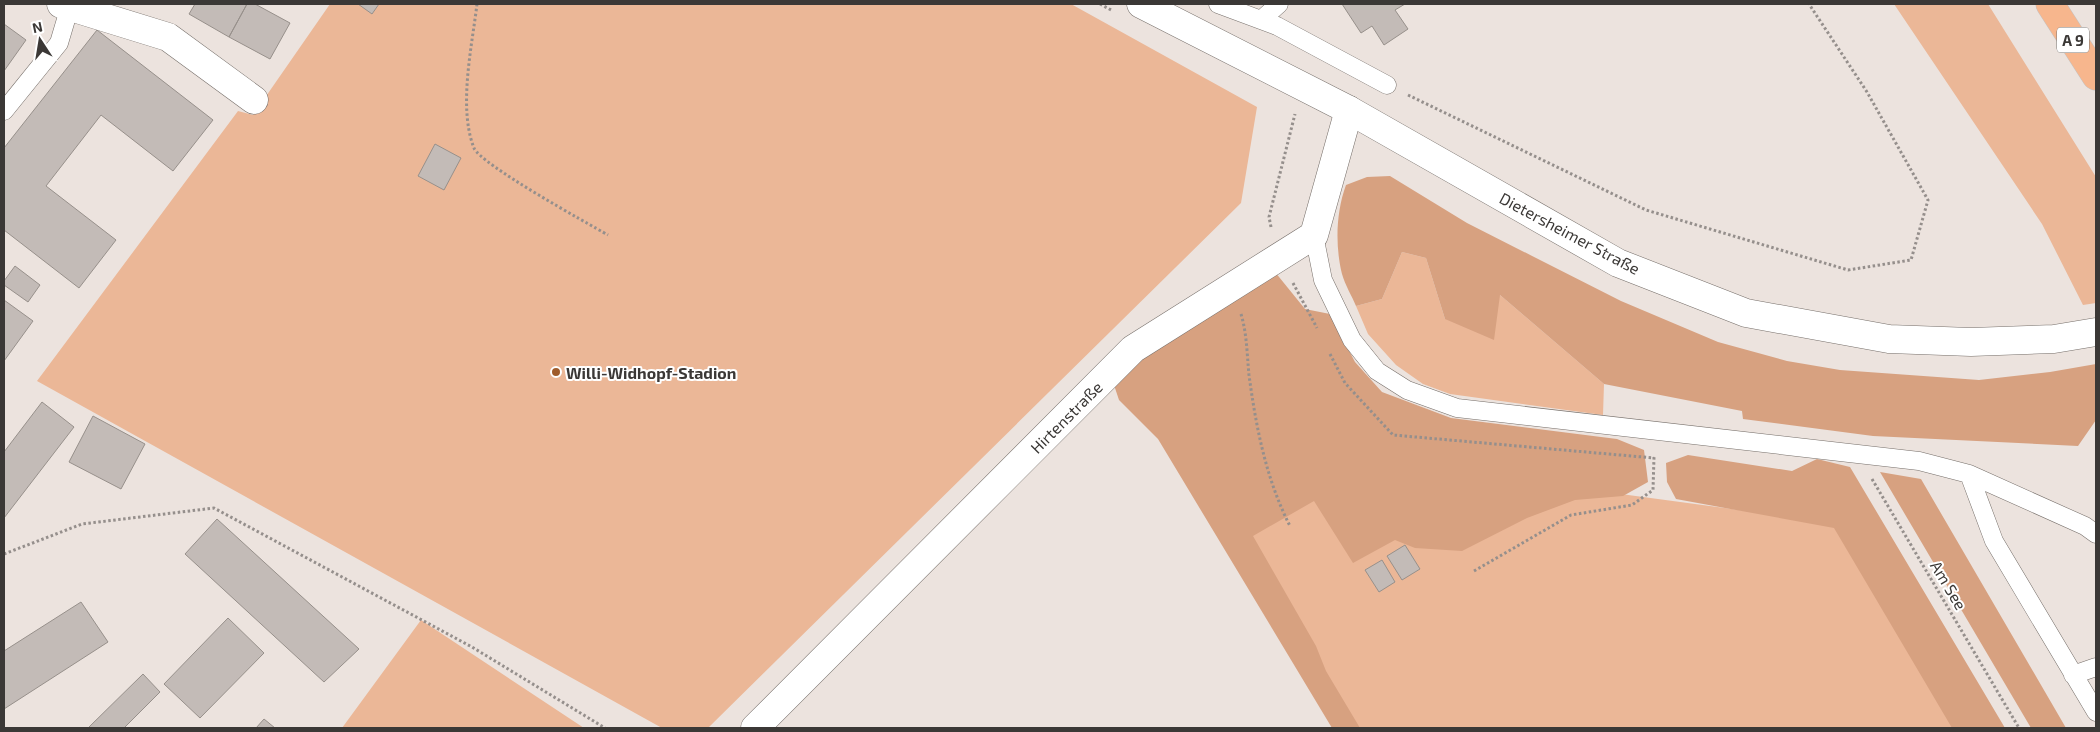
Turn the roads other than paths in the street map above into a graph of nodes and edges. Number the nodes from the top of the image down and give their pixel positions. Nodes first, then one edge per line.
1 (1141, 4) edge
2 (1218, 4) edge
3 (1279, 4) edge
4 (2050, 4) edge
5 (66, 5) edge
6 (1261, 20) junction
7 (2096, 76) edge
8 (1387, 85) road end
9 (254, 100) dead end
10 (4, 110) edge
11 (1349, 110) junction
12 (1314, 235) junction
13 (2096, 332) edge
14 (1969, 474) junction
15 (2096, 534) edge
16 (2096, 667) edge
17 (2073, 674) junction
18 (2096, 712) edge
19 (755, 728) edge

1 - 11 street, Dietersheimer Straße
2 - 6 lane
3 - 6 lane
4 - 7 highway, A 9
5 - 9 street
5 - 10 lane
6 - 8 lane
11 - 12 street
11 - 13 street, Dietersheimer Straße
12 - 14 lane
12 - 19 street, Hirtenstraße
14 - 15 lane
14 - 17 lane
16 - 17 lane
17 - 18 lane

